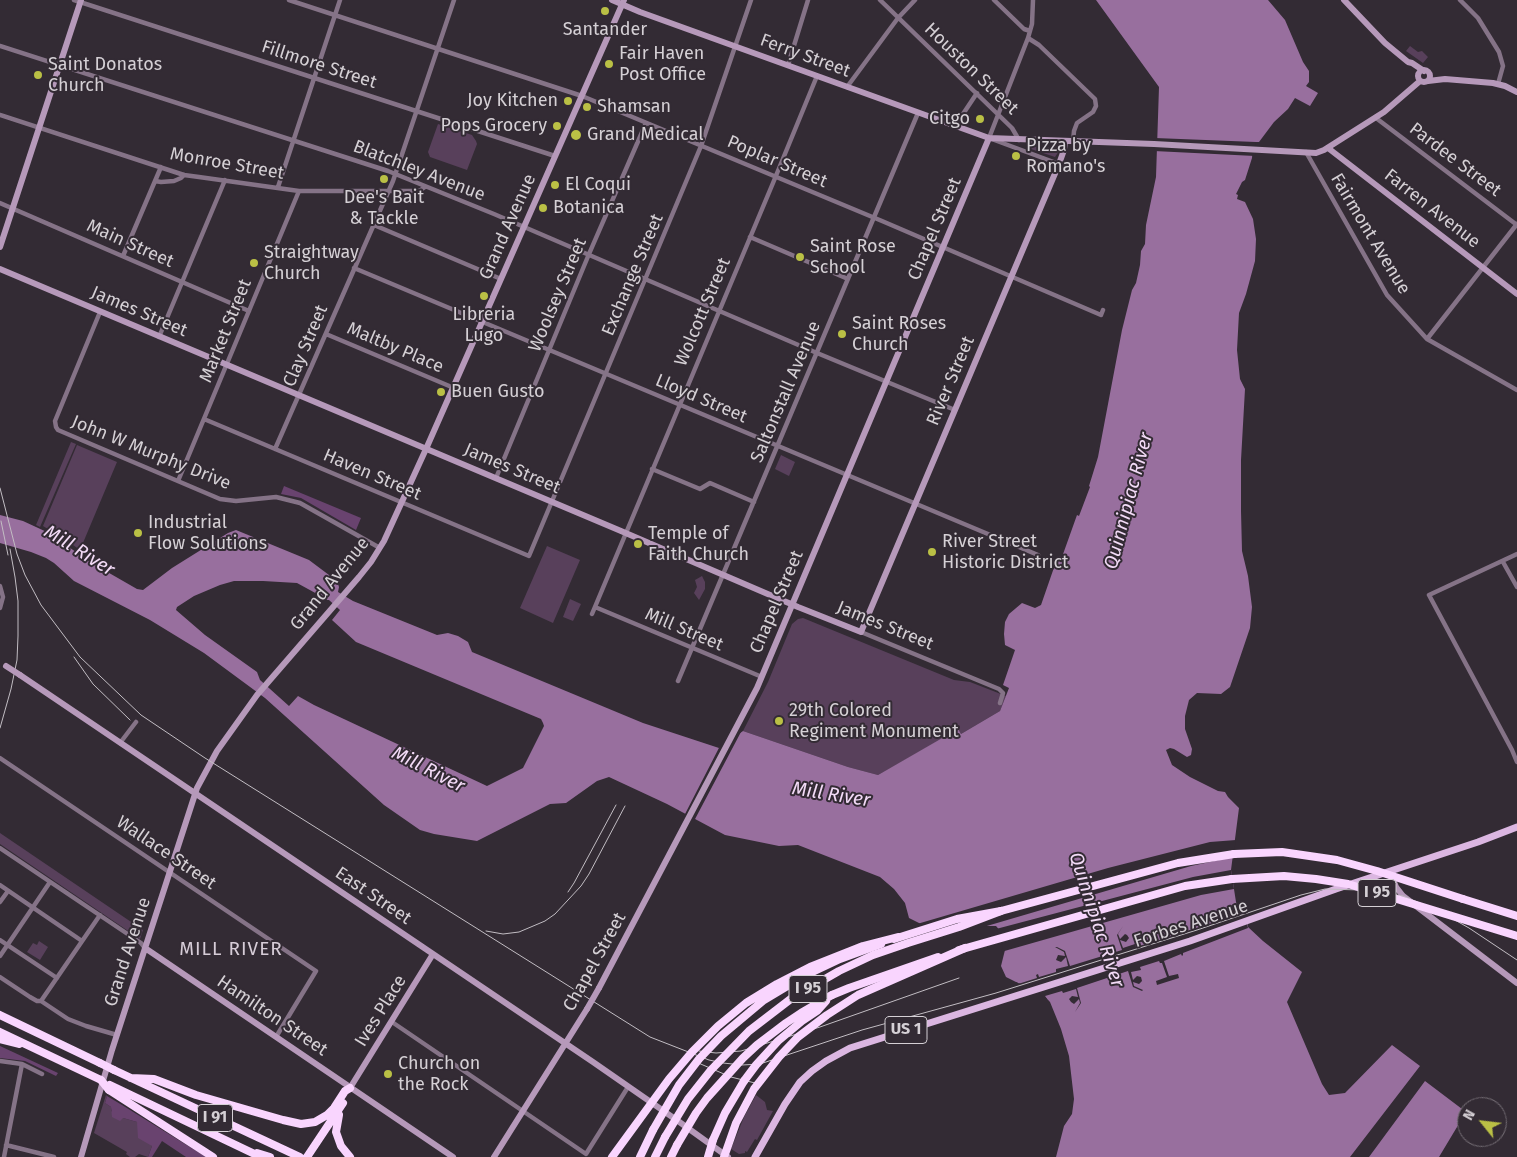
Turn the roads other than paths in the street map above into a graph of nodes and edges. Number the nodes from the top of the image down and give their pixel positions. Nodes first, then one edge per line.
1 (289, 0) edge
2 (340, 0) edge
3 (454, 0) edge
4 (612, 0) edge
5 (751, 0) edge
6 (808, 0) edge
7 (880, 0) edge
8 (916, 0) edge
9 (994, 0) edge
10 (1034, 0) edge
11 (1344, 0) edge
12 (1460, 0) edge
13 (78, 1) edge
14 (623, 2) edge
15 (335, 15) junction
16 (898, 18) junction
17 (1030, 31) junction
18 (1028, 38) junction
19 (0, 46) edge
20 (736, 46) junction
21 (438, 49) junction
22 (1408, 62) junction
23 (60, 65) junction
24 (788, 65) junction
25 (1426, 71) junction
26 (817, 76) junction
27 (314, 78) junction
28 (1419, 79) junction
29 (1445, 79) junction
30 (1428, 81) junction
31 (1498, 84) junction
32 (847, 87) junction
33 (1517, 92) edge
34 (977, 93) junction
35 (582, 96) junction
36 (416, 111) junction
37 (918, 112) junction
38 (0, 115) edge
39 (998, 115) junction
40 (1376, 118) junction
41 (646, 122) junction
42 (955, 126) junction
43 (39, 128) junction
44 (989, 138) junction
45 (293, 140) junction
46 (1018, 140) junction
47 (1065, 141) junction
48 (1073, 142) junction
49 (701, 146) junction
50 (1328, 148) junction
51 (1306, 152) junction
52 (555, 156) junction
53 (1059, 164) junction
54 (160, 167) junction
55 (395, 174) junction
56 (184, 175) junction
57 (776, 177) junction
58 (225, 180) junction
59 (155, 181) junction
60 (278, 187) junction
61 (425, 187) junction
62 (299, 191) junction
63 (388, 192) junction
64 (0, 203) edge
65 (13, 208) junction
66 (874, 218) junction
67 (1517, 224) edge
68 (374, 225) junction
69 (524, 227) junction
70 (750, 237) junction
71 (0, 247) edge
72 (943, 247) junction
73 (589, 254) junction
74 (123, 256) junction
75 (354, 268) junction
76 (1483, 268) junction
77 (0, 270) edge
78 (1012, 276) junction
79 (501, 279) junction
80 (646, 279) junction
81 (848, 279) junction
82 (182, 282) junction
83 (1517, 294) edge
84 (249, 310) junction
85 (719, 310) junction
86 (1103, 310) dead end
87 (100, 312) junction
88 (482, 322) junction
89 (326, 334) junction
90 (159, 337) junction
91 (1427, 339) junction
92 (549, 350) junction
93 (817, 353) junction
94 (227, 365) junction
95 (606, 374) junction
96 (886, 382) junction
97 (454, 388) junction
98 (1517, 390) edge
99 (299, 395) junction
100 (679, 404) junction
101 (955, 410) junction
102 (204, 419) junction
103 (778, 446) junction
104 (275, 449) junction
105 (426, 449) junction
106 (652, 469) junction
107 (847, 475) junction
108 (496, 478) junction
109 (178, 481) junction
110 (552, 502) junction
111 (754, 502) junction
112 (402, 503) junction
113 (915, 504) junction
114 (626, 533) junction
115 (380, 548) junction
116 (1517, 554) edge
117 (1038, 555) dead end
118 (529, 556) joint
119 (1503, 562) junction
120 (724, 574) junction
121 (0, 586) edge
122 (1517, 587) edge
123 (793, 604) junction
124 (595, 607) junction
125 (0, 608) edge
126 (592, 614) dead end
127 (861, 632) junction
128 (692, 648) junction
129 (3, 664) edge
130 (762, 677) junction
131 (678, 681) dead end
132 (1000, 703) dead end
133 (136, 722) dead end
134 (120, 743) junction
135 (0, 758) edge
136 (1517, 762) edge
137 (195, 793) junction
138 (1517, 827) edge
139 (0, 848) edge
140 (1390, 871) junction
141 (170, 872) junction
142 (50, 882) junction
143 (0, 885) edge
144 (8, 890) junction
145 (0, 902) edge
146 (32, 907) junction
147 (1001, 911) junction
148 (100, 916) junction
149 (1517, 916) edge
150 (1517, 936) edge
151 (898, 937) junction
152 (0, 940) edge
153 (82, 941) junction
154 (7, 945) junction
155 (145, 948) junction
156 (965, 948) junction
157 (435, 952) junction
158 (0, 956) edge
159 (0, 977) edge
160 (57, 978) junction
161 (1517, 983) edge
162 (832, 996) junction
163 (40, 1001) junction
164 (0, 1015) edge
165 (392, 1022) junction
166 (0, 1032) edge
167 (117, 1035) junction
168 (276, 1037) junction
169 (0, 1039) edge
170 (26, 1044) junction
171 (565, 1044) junction
172 (0, 1061) edge
173 (22, 1064) junction
174 (42, 1074) dead end
175 (131, 1078) junction
176 (109, 1087) junction
177 (628, 1087) junction
178 (350, 1088) junction
179 (343, 1103) junction
180 (523, 1111) junction
181 (6, 1145) junction
182 (245, 1150) junction
183 (4, 1157) edge
184 (54, 1157) edge
185 (82, 1157) edge
186 (213, 1157) edge
187 (261, 1157) edge
188 (270, 1157) edge
189 (300, 1157) edge
190 (307, 1157) edge
191 (350, 1157) edge
192 (453, 1157) edge
193 (494, 1157) edge
194 (612, 1157) edge
195 (640, 1157) edge
196 (655, 1157) edge
197 (671, 1157) edge
198 (709, 1157) edge
199 (726, 1157) edge
200 (755, 1157) edge

1 - 15 street, Poplar Street
2 - 15 street
3 - 21 street, Clay Street
4 - 14 main road, Ferry Street
5 - 20 street, Exchange Street
6 - 24 street
7 - 16 street, Houston Street
8 - 16 street
9 - 17 street
10 - 17 street, Chapel Street
11 - 22 main road
12 - 31 street
13 - 23 main road
13 - 27 street, Fillmore Street
14 - 20 main road, Ferry Street
14 - 35 main road, Grand Avenue
15 - 21 street, Poplar Street
15 - 27 street
16 - 32 street
16 - 34 street, Houston Street
17 - 18 street, Chapel Street
18 - 39 street, Chapel Street
18 - 48 street
19 - 23 street, Blatchley Avenue
20 - 24 main road, Ferry Street
20 - 49 street, Exchange Street
21 - 35 street, Poplar Street
21 - 36 street, Clay Street
22 - 25 main road
22 - 28 main road
23 - 43 main road
23 - 45 street, Blatchley Avenue
24 - 26 main road, Ferry Street
25 - 28 main road
25 - 29 main road
25 - 30 main road
26 - 32 main road, Ferry Street
26 - 57 street, Wolcott Street
27 - 36 street, Fillmore Street
27 - 45 street
28 - 30 main road
28 - 40 main road
29 - 30 main road
29 - 31 main road
31 - 33 main road
32 - 37 main road, Ferry Street
34 - 39 street, Houston Street
34 - 42 street
35 - 41 street, Poplar Street
35 - 52 main road, Grand Avenue
36 - 52 street, Fillmore Street
36 - 55 street, Clay Street
37 - 42 main road, Ferry Street
37 - 66 street, Saltonstall Avenue
38 - 43 street, Monroe Street
39 - 44 street, Chapel Street
39 - 46 street, Houston Street
40 - 50 main road
40 - 67 street, Pardee Street
41 - 49 street, Poplar Street
41 - 73 street, Woolsey Street
42 - 44 main road, Ferry Street
43 - 54 street, Monroe Street
43 - 65 main road
44 - 46 main road, Ferry Street
44 - 53 street, Ferry Street
44 - 72 main road, Chapel Street
45 - 55 street, Blatchley Avenue
45 - 60 street
46 - 47 main road, Ferry Street
47 - 48 main road, Ferry Street
47 - 53 main road, River Street
48 - 51 main road, Ferry Street
49 - 57 street, Poplar Street
49 - 80 street, Exchange Street
50 - 51 main road, Ferry Street
50 - 76 main road, Farren Avenue
51 - 91 street, Fairmont Avenue
52 - 69 main road, Grand Avenue
53 - 78 main road, River Street
54 - 56 street, Monroe Street
54 - 59 street
55 - 61 street, Blatchley Avenue
55 - 63 street, Clay Street
56 - 58 street, Monroe Street
56 - 59 street
57 - 66 street, Poplar Street
57 - 70 street, Wolcott Street
58 - 60 street, Monroe Street
58 - 82 street
59 - 74 street
60 - 62 street, Monroe Street
61 - 63 street, Monroe Street
61 - 69 street, Blatchley Avenue
62 - 63 street, Monroe Street
62 - 84 street, Market Street
63 - 68 street, Clay Street
64 - 65 street, Main Street
65 - 71 main road
65 - 74 street, Main Street
66 - 72 street, Poplar Street
66 - 81 street, Saltonstall Avenue
67 - 76 street
68 - 75 street, Clay Street
68 - 79 street
69 - 73 street, Blatchley Avenue
69 - 79 main road, Grand Avenue
70 - 81 street
70 - 85 street, Wolcott Street
72 - 78 street, Poplar Street
72 - 96 main road, Chapel Street
73 - 80 street, Blatchley Avenue
73 - 92 street, Woolsey Street
74 - 82 street, Main Street
75 - 88 street, Lloyd Street
75 - 89 street, Clay Street
76 - 83 main road, Farren Avenue
76 - 91 street
77 - 87 main road, James Street
78 - 86 street, Poplar Street
78 - 101 main road, River Street
79 - 88 main road, Grand Avenue
80 - 85 street, Blatchley Avenue
80 - 95 street, Exchange Street
81 - 93 street, Saltonstall Avenue
82 - 84 street, Main Street
82 - 90 street
84 - 94 street, Market Street
85 - 93 street, Blatchley Avenue
85 - 100 street, Wolcott Street
87 - 90 main road, James Street
87 - 109 street, John W Murphy Drive
88 - 92 street, Lloyd Street
88 - 97 main road, Grand Avenue
89 - 97 street, Maltby Place
89 - 99 street, Clay Street
90 - 94 main road, James Street
91 - 98 street, Fairmont Avenue
92 - 95 street, Lloyd Street
92 - 108 street, Woolsey Street
93 - 96 street, Blatchley Avenue
93 - 103 street, Saltonstall Avenue
94 - 99 main road, James Street
94 - 102 street, Market Street
95 - 100 street, Lloyd Street
95 - 110 street, Exchange Street
96 - 101 street, Blatchley Avenue
96 - 107 main road, Chapel Street
97 - 105 main road, Grand Avenue
99 - 104 street, Clay Street
99 - 105 main road, James Street
100 - 103 street, Lloyd Street
100 - 106 street, Wolcott Street
101 - 113 main road, River Street
102 - 104 street, Haven Street
102 - 109 street, Market Street
103 - 107 street, Lloyd Street
103 - 111 street, Saltonstall Avenue
104 - 112 street, Haven Street
105 - 108 main road, James Street
105 - 112 main road, Grand Avenue
106 - 111 street
106 - 114 street, Wolcott Street
107 - 113 street, Lloyd Street
107 - 123 main road, Chapel Street
108 - 110 main road, James Street
109 - 115 street, John W Murphy Drive
110 - 114 main road, James Street
110 - 118 street, Exchange Street
111 - 120 street, Saltonstall Avenue
112 - 115 main road, Grand Avenue
112 - 118 street, Haven Street
113 - 117 street, Lloyd Street
113 - 127 main road, River Street
114 - 120 main road, James Street
114 - 124 street, Wolcott Street
115 - 137 main road, Grand Avenue
116 - 119 street
119 - 122 street
119 - 136 street
120 - 123 main road, James Street
120 - 128 street, Saltonstall Avenue
121 - 125 street
123 - 127 main road, James Street
123 - 130 main road, Chapel Street
124 - 126 street, Wolcott Street
124 - 128 street, Mill Street
127 - 132 street, James Street
128 - 130 street, Mill Street
128 - 131 street, Saltonstall Avenue
129 - 134 main road, East Street, bridge
130 - 171 main road, Chapel Street, bridge
133 - 134 street
134 - 137 main road, East Street
135 - 141 street, Wallace Street
137 - 141 main road, Grand Avenue
137 - 157 main road, East Street
138 - 140 main road, Forbes Avenue / US 1
139 - 142 street, Hamilton Street
140 - 161 main road
140 - 200 main road, Forbes Avenue / US 1
141 - 155 main road, Grand Avenue
141 - 168 street, Wallace Street
142 - 146 street
142 - 148 street, Hamilton Street
143 - 144 street
144 - 145 street
144 - 146 street
146 - 153 street
146 - 154 street
147 - 149 highway, I 95, bridge
147 - 151 highway, bridge
147 - 196 highway, I 95, bridge
148 - 153 street
148 - 155 street, Hamilton Street
150 - 156 highway, I 95, bridge
151 - 194 highway, bridge
151 - 195 highway, bridge
152 - 154 street
153 - 160 street
154 - 158 street
154 - 160 street
155 - 167 main road, Grand Avenue
155 - 168 main road, Hamilton Street
156 - 162 highway, I 95, bridge
156 - 199 highway, bridge
157 - 165 main road, Ives Place
157 - 171 main road, East Street
159 - 163 street
160 - 163 street
162 - 197 highway, I 95, bridge
162 - 198 highway, bridge
163 - 167 street
164 - 175 highway, I 91, bridge
165 - 178 main road, Ives Place
165 - 180 street
166 - 170 highway, I 91
167 - 185 main road, Grand Avenue
168 - 178 main road, Hamilton Street
169 - 170 highway
170 - 176 highway, I 91, bridge
171 - 177 main road, East Street
171 - 180 main road, Chapel Street
172 - 173 street
173 - 174 street
173 - 181 street
175 - 178 highway
175 - 189 highway, I 91
176 - 182 highway, I 91
176 - 186 highway
177 - 180 street
177 - 199 main road, East Street
178 - 179 highway
178 - 192 main road, Hamilton Street
179 - 190 highway
179 - 191 highway
180 - 193 main road, Chapel Street
181 - 183 street
181 - 184 street
182 - 187 highway, I 91
182 - 188 highway

